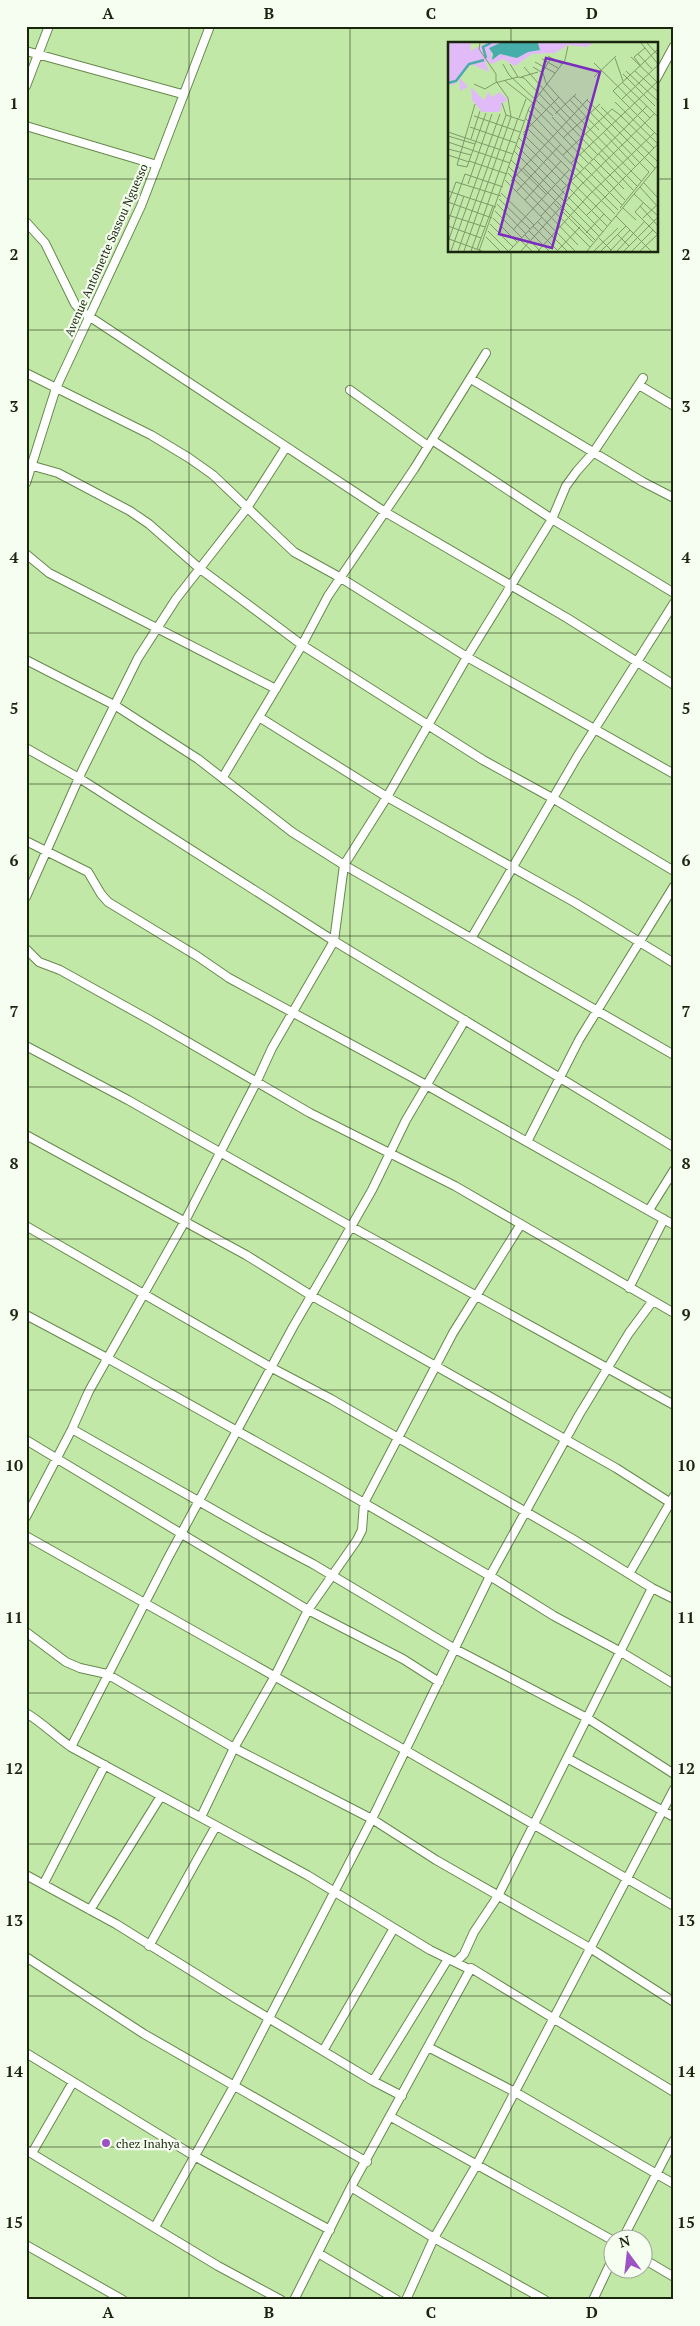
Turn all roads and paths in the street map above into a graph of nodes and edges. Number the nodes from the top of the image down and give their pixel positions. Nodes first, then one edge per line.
1 (49, 26) edge
2 (207, 27) edge
3 (674, 46) edge
4 (26, 52) edge
5 (37, 54) junction
6 (658, 75) edge
7 (26, 86) edge
8 (182, 94) junction
9 (26, 126) edge
10 (157, 164) junction
11 (26, 222) edge
12 (89, 316) junction
13 (486, 353) dead end
14 (26, 373) edge
15 (471, 379) junction
16 (56, 388) junction
17 (350, 390) dead end
18 (674, 406) edge
19 (430, 443) junction
20 (286, 447) junction
21 (593, 453) junction
22 (28, 465) edge
23 (26, 483) edge
24 (674, 498) edge
25 (247, 508) junction
26 (385, 512) junction
27 (552, 519) junction
28 (26, 554) edge
29 (199, 568) junction
30 (341, 578) junction
31 (511, 586) junction
32 (674, 593) edge
33 (674, 603) edge
34 (156, 627) junction
35 (302, 645) junction
36 (467, 657) junction
37 (26, 660) edge
38 (635, 662) junction
39 (674, 685) edge
40 (276, 689) junction
41 (116, 706) junction
42 (259, 717) junction
43 (428, 725) junction
44 (596, 728) junction
45 (26, 748) edge
46 (674, 774) edge
47 (222, 777) junction
48 (79, 778) junction
49 (387, 797) junction
50 (554, 799) junction
51 (26, 841) edge
52 (48, 850) junction
53 (344, 865) junction
54 (512, 868) junction
55 (674, 871) edge
56 (674, 886) edge
57 (26, 897) edge
58 (472, 937) junction
59 (334, 941) junction
60 (640, 942) junction
61 (26, 950) edge
62 (674, 963) edge
63 (598, 1011) junction
64 (293, 1014) junction
65 (465, 1020) junction
66 (26, 1046) edge
67 (674, 1055) edge
68 (560, 1078) junction
69 (256, 1083) junction
70 (428, 1086) junction
71 (26, 1135) edge
72 (527, 1142) junction
73 (674, 1146) edge
74 (220, 1152) junction
75 (390, 1155) junction
76 (674, 1170) edge
77 (649, 1210) junction
78 (664, 1219) junction
79 (185, 1221) junction
80 (522, 1224) junction
81 (674, 1225) edge
82 (26, 1226) edge
83 (350, 1226) junction
84 (629, 1288) junction
85 (144, 1294) junction
86 (477, 1295) junction
87 (312, 1296) junction
88 (652, 1302) junction
89 (674, 1313) edge
90 (26, 1315) edge
91 (107, 1358) junction
92 (437, 1366) junction
93 (272, 1368) junction
94 (607, 1369) junction
95 (674, 1405) edge
96 (72, 1429) junction
97 (237, 1431) junction
98 (399, 1438) junction
99 (26, 1440) edge
100 (566, 1440) junction
101 (56, 1459) junction
102 (672, 1501) edge
103 (199, 1502) junction
104 (364, 1503) junction
105 (526, 1512) junction
106 (26, 1518) edge
107 (181, 1533) junction
108 (26, 1536) edge
109 (629, 1574) junction
110 (331, 1575) junction
111 (490, 1576) junction
112 (652, 1588) junction
113 (674, 1598) edge
114 (145, 1602) junction
115 (308, 1610) junction
116 (26, 1632) edge
117 (454, 1649) junction
118 (620, 1652) junction
119 (107, 1674) junction
120 (275, 1676) junction
121 (439, 1682) junction
122 (674, 1684) edge
123 (26, 1713) edge
124 (587, 1718) junction
125 (71, 1746) junction
126 (234, 1748) junction
127 (406, 1750) junction
128 (567, 1758) junction
129 (106, 1765) junction
130 (674, 1774) edge
131 (674, 1789) edge
132 (161, 1796) junction
133 (663, 1810) junction
134 (201, 1817) junction
135 (674, 1817) edge
136 (372, 1819) junction
137 (534, 1824) junction
138 (216, 1826) junction
139 (26, 1875) edge
140 (626, 1879) junction
141 (44, 1883) junction
142 (335, 1891) junction
143 (498, 1896) junction
144 (674, 1906) edge
145 (90, 1910) junction
146 (394, 1928) junction
147 (149, 1946) junction
148 (590, 1948) junction
149 (26, 1957) edge
150 (452, 1961) junction
151 (471, 1968) junction
152 (674, 2002) edge
153 (269, 2018) junction
154 (552, 2019) junction
155 (428, 2047) junction
156 (323, 2051) junction
157 (26, 2053) edge
158 (373, 2081) junction
159 (73, 2082) junction
160 (234, 2086) junction
161 (515, 2092) junction
162 (674, 2092) edge
163 (402, 2096) junction
164 (391, 2117) junction
165 (674, 2140) edge
166 (29, 2151) edge
167 (196, 2157) junction
168 (367, 2162) junction
169 (477, 2164) junction
170 (656, 2174) junction
171 (674, 2184) edge
172 (351, 2187) junction
173 (155, 2227) junction
174 (628, 2228) edge
175 (330, 2230) junction
176 (602, 2234) edge
177 (434, 2238) junction
178 (26, 2245) edge
179 (318, 2253) junction
180 (652, 2264) edge
181 (674, 2277) edge
182 (603, 2278) edge
183 (123, 2300) edge
184 (281, 2300) edge
185 (294, 2300) edge
186 (397, 2300) edge
187 (406, 2300) edge
188 (545, 2300) edge
189 (592, 2300) edge

1 - 5 street
2 - 8 street, Avenue Antoinette Sassou Nguesso
3 - 6 street
4 - 5 street
5 - 7 street
5 - 8 street
8 - 10 street, Avenue Antoinette Sassou Nguesso
9 - 10 street
10 - 12 street, Avenue Antoinette Sassou Nguesso
11 - 12 street
12 - 16 street, Avenue Antoinette Sassou Nguesso
12 - 20 street
13 - 15 street
14 - 16 street
15 - 19 street
15 - 21 street
16 - 22 street, Avenue Antoinette Sassou Nguesso
16 - 25 street
17 - 19 street
18 - 21 street
19 - 26 street
19 - 27 street
20 - 25 street
20 - 26 street
21 - 24 street
21 - 27 street
22 - 23 street, Avenue Antoinette Sassou Nguesso
22 - 29 street
25 - 29 street
25 - 30 street
26 - 30 street
26 - 31 street
27 - 31 street
27 - 32 street
28 - 34 street
29 - 34 street
29 - 35 street
30 - 35 street
30 - 36 street
31 - 36 street
31 - 38 street
33 - 38 street
34 - 40 street
34 - 41 street
35 - 40 street
35 - 43 street
36 - 43 street
36 - 44 street
37 - 41 street
38 - 39 street
38 - 44 street
40 - 42 street
41 - 47 street
41 - 48 street
42 - 47 street
42 - 49 street
43 - 49 street
43 - 50 street
44 - 46 street
44 - 50 street
45 - 48 street
47 - 53 street
48 - 52 street
48 - 59 street
49 - 53 street
49 - 54 street
50 - 54 street
50 - 55 street
51 - 52 street
52 - 57 street
52 - 64 street
53 - 58 street
53 - 59 street
54 - 58 street
54 - 60 street
56 - 60 street
58 - 63 street
59 - 64 street
59 - 65 street
60 - 62 street
60 - 63 street
61 - 69 street
63 - 67 street
63 - 68 street
64 - 69 street
64 - 70 street
65 - 68 street
65 - 70 street
66 - 74 street
68 - 72 street
68 - 73 street
69 - 74 street
69 - 75 street
70 - 72 street
70 - 75 street
71 - 79 street
72 - 77 street
74 - 79 street
74 - 83 street
75 - 80 street
75 - 83 street
76 - 77 street
77 - 78 street
78 - 81 street
78 - 84 street
79 - 85 street
79 - 87 street
80 - 84 street
80 - 86 street
82 - 85 street
83 - 86 street
83 - 87 street
84 - 88 street
85 - 91 street
85 - 93 street
86 - 92 street
86 - 94 street
87 - 92 street
87 - 93 street
88 - 89 street
88 - 94 street
90 - 91 street
91 - 96 street
91 - 97 street
92 - 98 street
92 - 100 street
93 - 97 street
93 - 98 street
94 - 95 street
94 - 100 street
96 - 101 street
96 - 103 street
97 - 103 street
97 - 104 street
98 - 104 street
98 - 105 street
99 - 101 street
100 - 102 street
100 - 105 street
101 - 106 street
101 - 107 street
102 - 109 street
103 - 107 street
103 - 110 street
104 - 110 street
104 - 111 street
105 - 109 street
105 - 111 street
107 - 114 street
107 - 115 street
108 - 114 street
109 - 112 street
110 - 115 street
110 - 117 street
111 - 117 street
111 - 118 street
112 - 113 street
112 - 118 street
114 - 119 street
114 - 120 street
115 - 120 street
115 - 121 street
116 - 119 street
117 - 121 street
117 - 124 street
118 - 122 street
118 - 124 street
119 - 125 street
119 - 126 street
120 - 126 street
120 - 127 street
121 - 127 street
123 - 125 street
124 - 128 street
124 - 130 street
125 - 129 street
126 - 134 street
126 - 136 street
127 - 136 street
127 - 137 street
128 - 133 street
128 - 137 street
129 - 132 street
129 - 141 street
131 - 133 street
132 - 134 street
132 - 145 street
133 - 135 street
133 - 140 street
134 - 138 street
136 - 142 street
136 - 143 street
137 - 140 street
137 - 143 street
138 - 142 street
138 - 147 street
139 - 141 street
140 - 144 street
140 - 148 street
141 - 145 street
142 - 146 street
142 - 153 street
143 - 148 street
143 - 150 street
145 - 147 street
146 - 150 street
146 - 156 street
147 - 153 street
148 - 152 street
148 - 154 street
149 - 160 street
150 - 151 street
150 - 158 street
151 - 154 street
151 - 155 street
153 - 156 street
153 - 160 street
154 - 161 street
154 - 162 street
155 - 161 street
155 - 163 street
156 - 158 street
157 - 159 street
158 - 163 street
159 - 166 street
159 - 167 street
160 - 167 street
160 - 168 street
161 - 169 street
161 - 170 street
163 - 164 street
164 - 168 street
164 - 169 street
165 - 170 street
166 - 173 street
167 - 173 street
167 - 175 street
168 - 172 street
169 - 176 street
169 - 177 street
170 - 171 street
170 - 174 street
172 - 175 street
172 - 177 street
173 - 184 street
175 - 179 street
177 - 187 street
177 - 188 street
178 - 183 street
179 - 185 street
179 - 186 street
180 - 181 street
182 - 189 street

